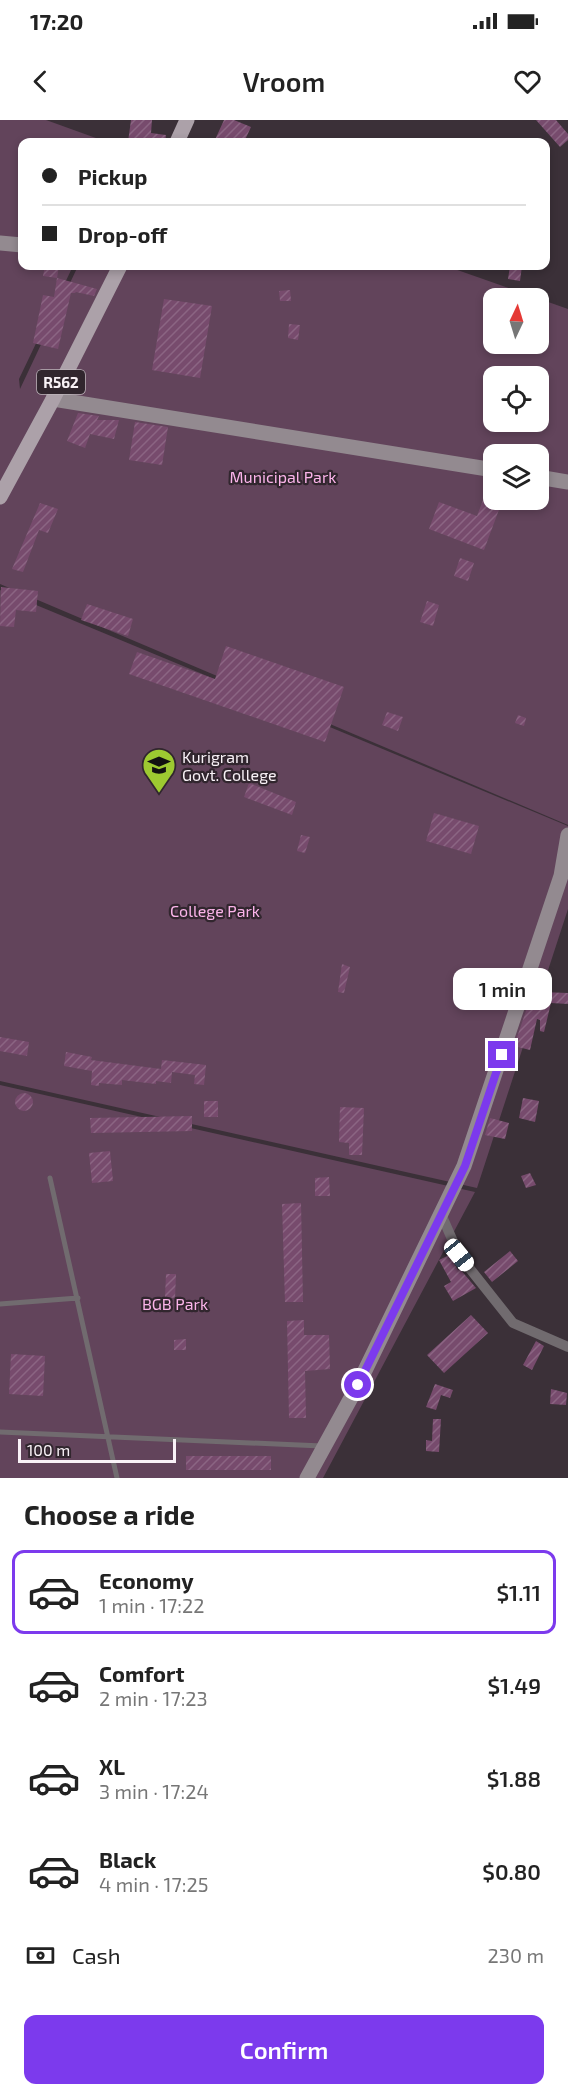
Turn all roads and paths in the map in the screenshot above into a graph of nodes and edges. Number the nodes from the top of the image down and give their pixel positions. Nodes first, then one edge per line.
1 (187, 120) edge
2 (179, 138) edge
3 (0, 243) edge
4 (18, 245) edge
5 (118, 270) edge
6 (53, 399) junction
7 (483, 468) edge
8 (549, 479) edge
9 (568, 482) edge
10 (0, 497) edge
11 (568, 835) edge
12 (50, 1178) dead end
13 (441, 1214) junction
14 (78, 1298) junction
15 (0, 1304) edge
16 (568, 1347) edge
17 (0, 1432) edge
18 (109, 1438) junction
19 (325, 1446) junction
20 (117, 1478) edge
21 (307, 1478) edge

1 - 2 main road
3 - 4 street
5 - 6 main road, R562
6 - 7 street
6 - 10 main road, R562
8 - 9 street
11 - 13 street
12 - 14 lane
13 - 16 street
13 - 19 street
14 - 15 lane
14 - 18 lane
17 - 18 lane
18 - 19 lane
18 - 20 lane
19 - 21 street

